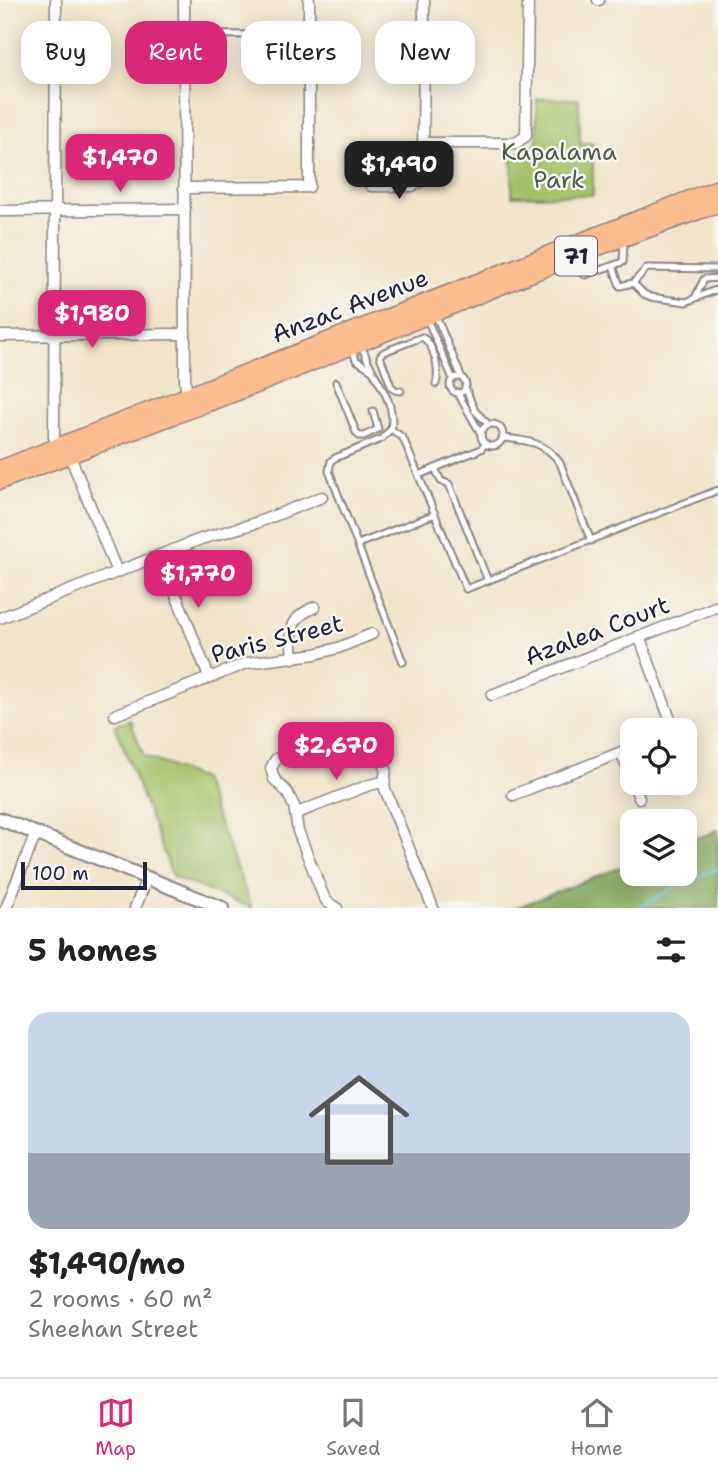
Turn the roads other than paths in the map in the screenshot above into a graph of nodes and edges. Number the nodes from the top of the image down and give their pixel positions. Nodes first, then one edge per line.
1 (56, 0) edge
2 (184, 0) edge
3 (309, 0) edge
4 (424, 0) edge
5 (528, 0) edge
6 (184, 21) edge
7 (184, 84) edge
8 (425, 142) junction
9 (371, 186) dead end
10 (184, 188) junction
11 (718, 188) edge
12 (718, 204) edge
13 (185, 209) junction
14 (55, 210) junction
15 (0, 211) edge
16 (624, 239) junction
17 (562, 261) junction
18 (613, 265) junction
19 (718, 269) edge
20 (718, 278) edge
21 (633, 283) junction
22 (718, 289) edge
23 (695, 298) junction
24 (428, 309) junction
25 (185, 334) junction
26 (53, 335) junction
27 (0, 336) edge
28 (353, 341) junction
29 (372, 370) junction
30 (461, 378) junction
31 (453, 379) junction
32 (336, 382) dead end
33 (436, 384) dead end
34 (465, 387) junction
35 (401, 391) dead end
36 (457, 392) junction
37 (187, 395) junction
38 (373, 411) dead end
39 (489, 425) junction
40 (391, 429) junction
41 (481, 434) junction
42 (503, 438) junction
43 (485, 444) junction
44 (63, 451) junction
45 (435, 468) junction
46 (2, 470) edge
47 (419, 475) junction
48 (718, 490) edge
49 (322, 497) dead end
50 (435, 514) junction
51 (591, 541) junction
52 (358, 544) junction
53 (160, 555) junction
54 (117, 572) junction
55 (488, 581) junction
56 (718, 606) edge
57 (315, 607) dead end
58 (0, 618) edge
59 (372, 634) dead end
60 (639, 636) junction
61 (293, 658) junction
62 (404, 662) dead end
63 (209, 677) junction
64 (492, 695) dead end
65 (115, 715) dead end
66 (670, 718) edge
67 (620, 752) edge
68 (383, 782) junction
69 (513, 795) dead end
70 (638, 795) edge
71 (639, 798) dead end
72 (297, 813) junction
73 (0, 819) edge
74 (36, 833) junction
75 (147, 878) junction
76 (6, 908) edge
77 (135, 908) edge
78 (222, 908) edge
79 (337, 908) edge
80 (433, 908) edge

1 - 14 street
2 - 6 street
3 - 10 street
4 - 8 street
5 - 8 street
7 - 10 street
8 - 9 street
10 - 13 street
11 - 24 highway, Anzac Avenue / 71
12 - 16 highway, Anzac Avenue / 71
13 - 14 street
13 - 25 street
14 - 15 street
14 - 26 street
16 - 17 highway, Anzac Avenue / 71
16 - 18 lane
17 - 18 lane
17 - 24 highway, Anzac Avenue / 71
18 - 21 lane
19 - 21 lane
20 - 23 lane
21 - 23 lane
22 - 23 lane
24 - 28 highway, Anzac Avenue / 71
24 - 30 lane
24 - 31 lane
25 - 26 street
25 - 37 street
26 - 27 street
26 - 44 street
28 - 29 lane
28 - 29 lane
28 - 37 highway, Anzac Avenue / 71
28 - 44 highway, Anzac Avenue / 71
29 - 40 lane
30 - 31 lane
30 - 34 lane
31 - 36 lane
32 - 38 lane
33 - 35 lane
34 - 36 lane
34 - 39 lane
36 - 41 lane
37 - 44 highway, Anzac Avenue / 71
39 - 41 lane
39 - 42 lane
40 - 47 lane
40 - 52 lane
41 - 43 lane
42 - 43 lane
42 - 51 lane
43 - 45 lane
44 - 46 highway, Anzac Avenue / 71
44 - 54 street
45 - 47 lane
45 - 55 lane
47 - 50 lane
48 - 51 lane
49 - 53 street
50 - 52 lane
50 - 55 lane
51 - 55 lane
52 - 62 lane
53 - 54 street
53 - 63 street
54 - 58 street
56 - 60 street, Azalea Court
57 - 61 street
59 - 61 street, Paris Street
60 - 64 street, Azalea Court
60 - 66 street
61 - 63 street, Paris Street
63 - 65 street, Paris Street
67 - 69 street
68 - 72 street
68 - 72 street
68 - 80 street
70 - 71 street
72 - 79 street
73 - 74 street
74 - 75 street
74 - 76 street
75 - 77 street
75 - 78 street

